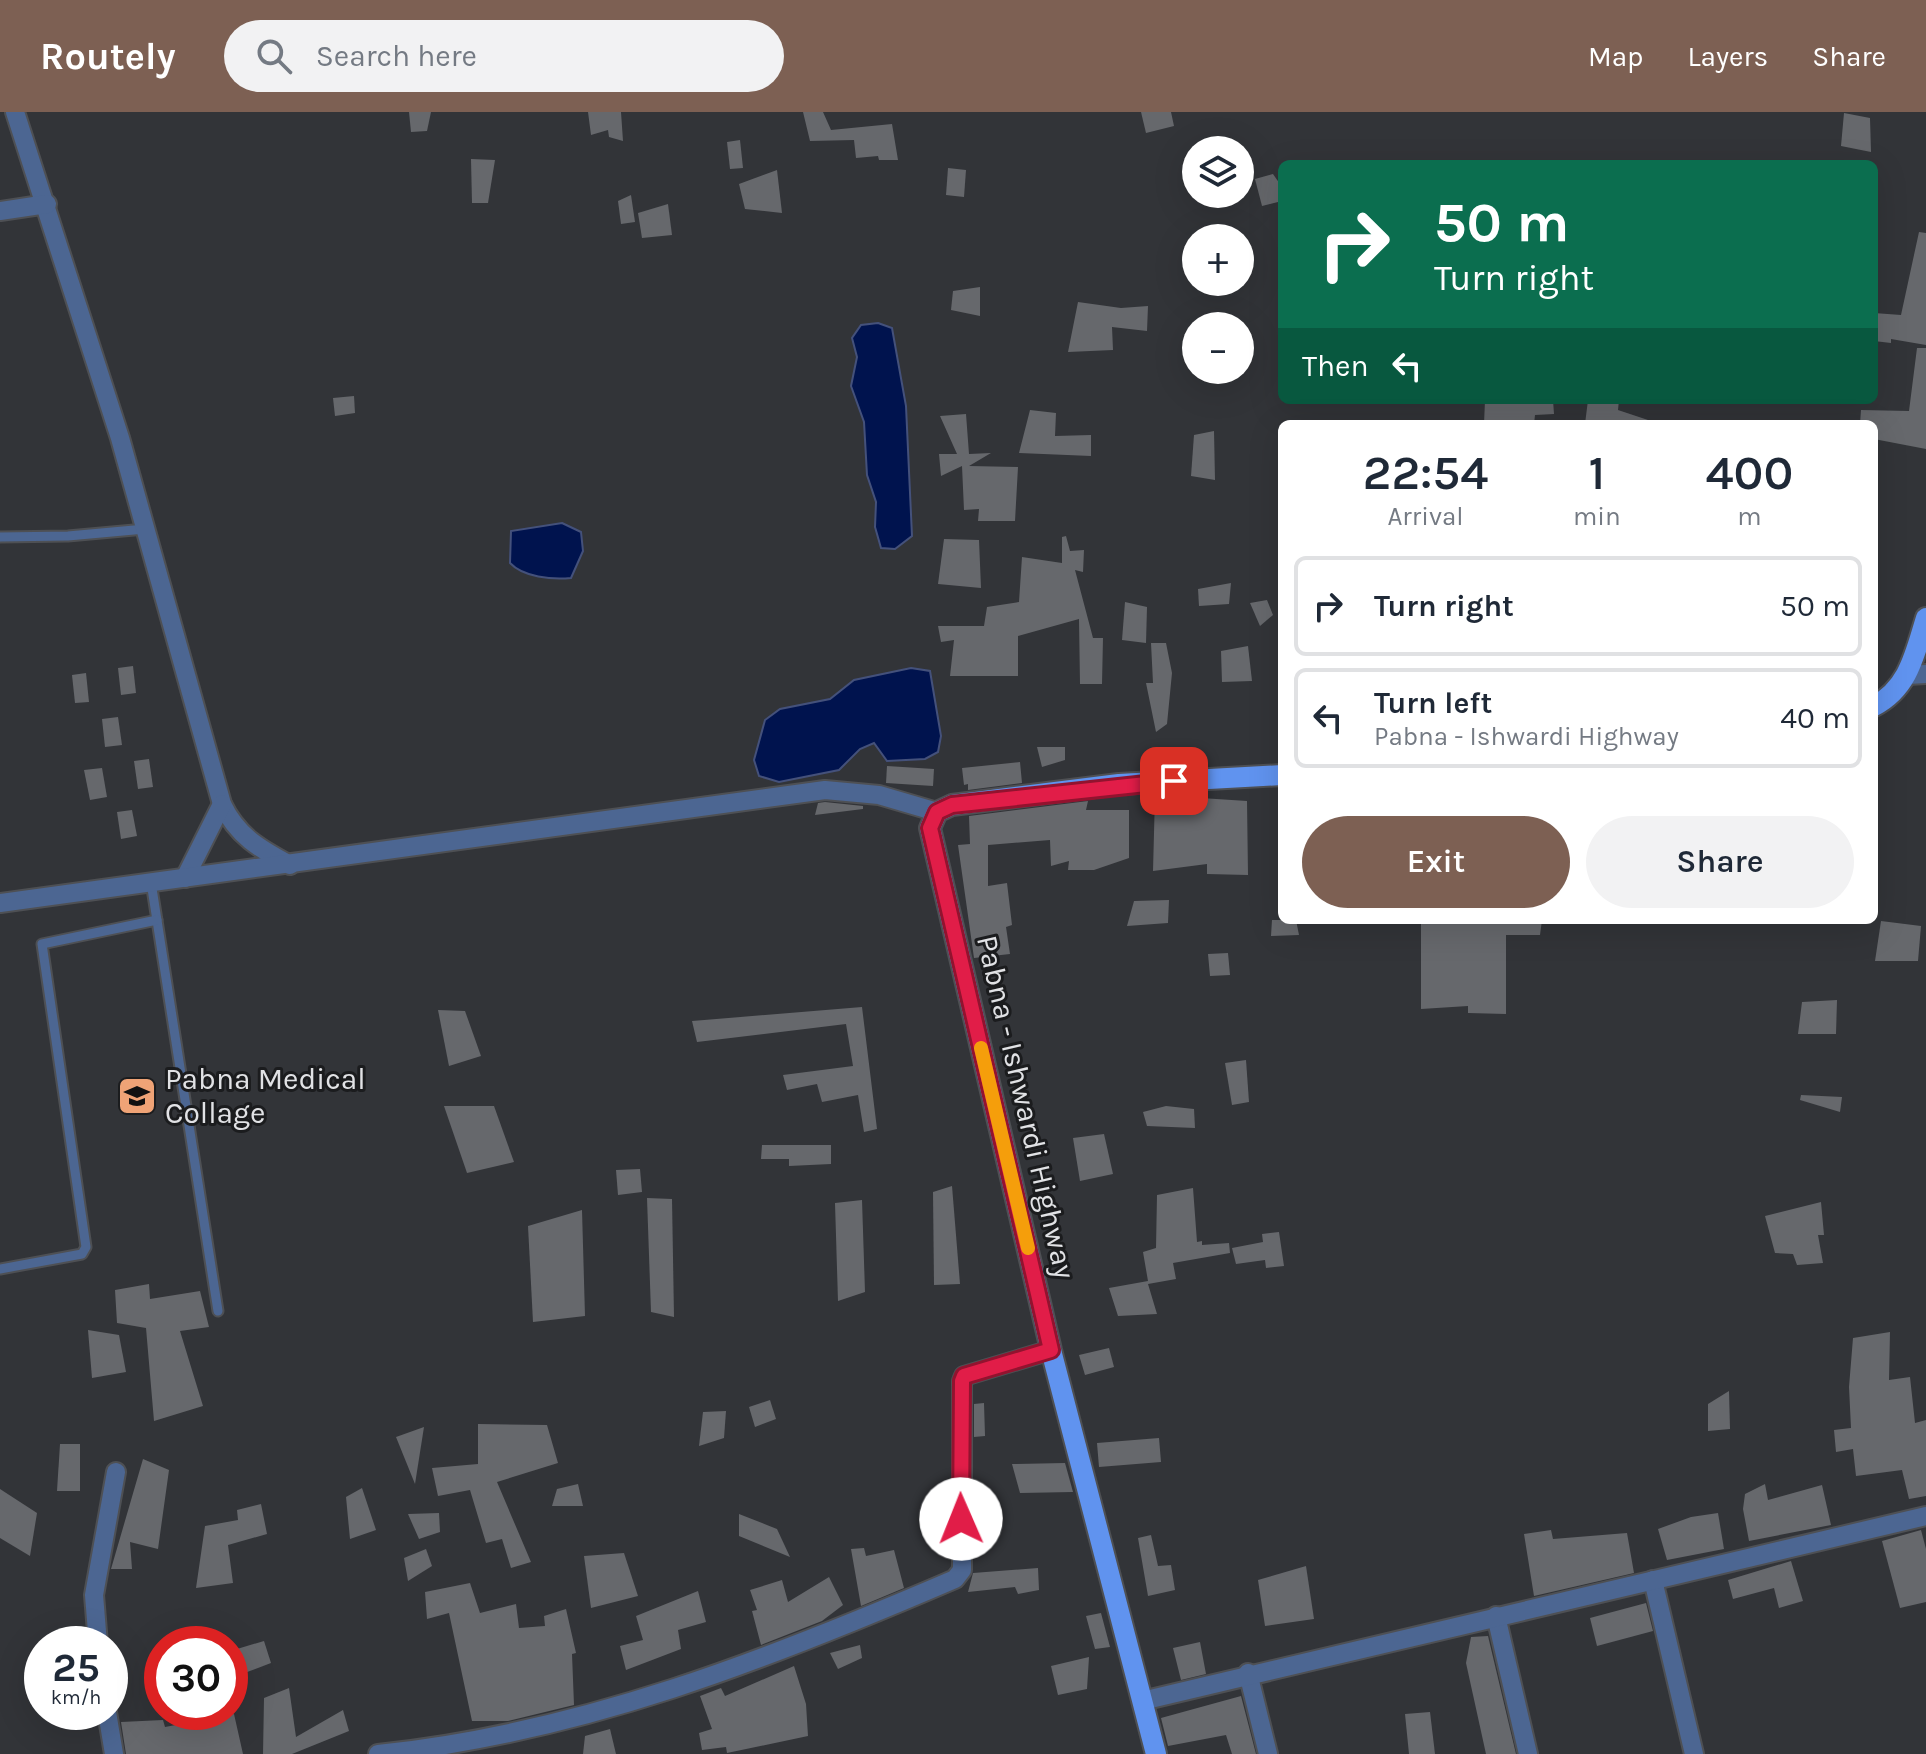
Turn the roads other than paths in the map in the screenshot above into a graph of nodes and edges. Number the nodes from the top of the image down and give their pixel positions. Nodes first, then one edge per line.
1 (15, 112) edge
2 (47, 204) junction
3 (0, 211) edge
4 (145, 529) junction
5 (0, 537) edge
6 (1926, 618) edge
7 (1917, 674) edge
8 (1878, 703) edge
9 (1278, 775) edge
10 (222, 804) junction
11 (937, 812) junction
12 (290, 865) junction
13 (185, 878) junction
14 (151, 882) junction
15 (0, 903) edge
16 (157, 920) junction
17 (0, 1269) edge
18 (218, 1311) dead end
19 (1051, 1350) junction
20 (116, 1472) dead end
21 (1926, 1516) edge
22 (1653, 1580) junction
23 (1496, 1616) junction
24 (97, 1626) edge
25 (1248, 1673) junction
26 (1142, 1701) junction
27 (110, 1730) edge
28 (114, 1754) edge
29 (378, 1754) edge
30 (1156, 1754) edge
31 (1268, 1754) edge
32 (1528, 1754) edge
33 (1694, 1754) edge

1 - 2 street
2 - 3 street
2 - 4 street
4 - 5 lane
4 - 10 street
6 - 7 main road
7 - 8 main road
9 - 11 main road
10 - 12 street
10 - 13 street
11 - 12 street
11 - 19 main road, Pabna - Ishwardi Highway
12 - 13 street
13 - 14 street
14 - 15 street
14 - 16 lane
16 - 17 lane
16 - 18 lane
19 - 26 main road, Pabna - Ishwardi Highway
19 - 29 street
20 - 24 street
21 - 22 street
22 - 23 street
22 - 33 street
23 - 25 street
23 - 32 street
25 - 26 street
25 - 31 street
26 - 30 main road, Pabna - Ishwardi Highway
27 - 28 street

